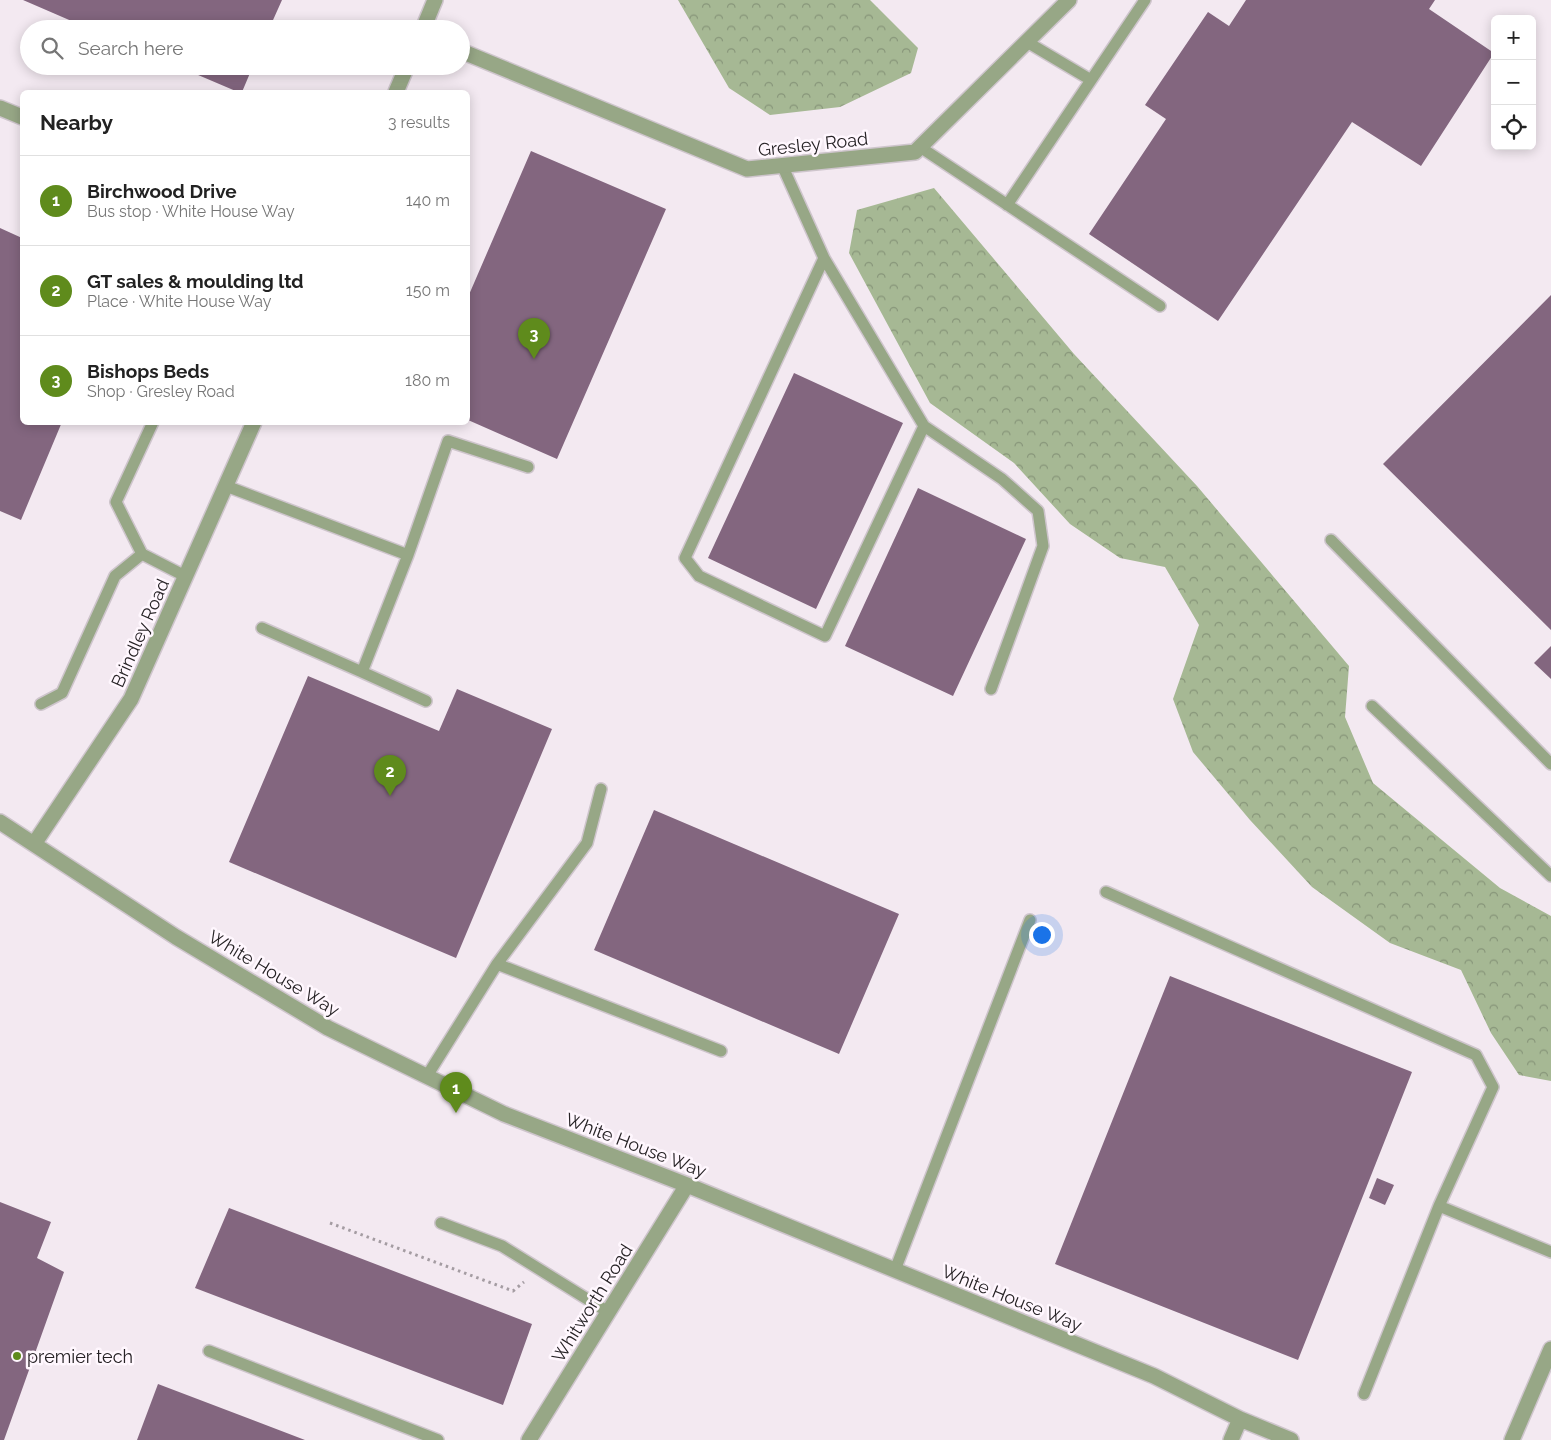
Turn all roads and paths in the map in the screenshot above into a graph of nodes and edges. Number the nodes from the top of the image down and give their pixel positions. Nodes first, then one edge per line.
1 (435, 0) edge
2 (1069, 0) edge
3 (1145, 0) edge
4 (427, 20) edge
5 (1027, 42) junction
6 (470, 55) edge
7 (403, 75) edge
8 (1091, 80) junction
9 (397, 90) edge
10 (0, 108) edge
11 (20, 116) edge
12 (920, 147) junction
13 (782, 166) junction
14 (1007, 204) junction
15 (824, 258) junction
16 (1160, 306) dead end
17 (152, 425) edge
18 (253, 425) edge
19 (924, 426) junction
20 (528, 467) dead end
21 (226, 486) junction
22 (1331, 540) dead end
23 (142, 554) junction
24 (408, 555) junction
25 (185, 576) junction
26 (262, 628) dead end
27 (362, 672) junction
28 (990, 688) dead end
29 (426, 701) dead end
30 (41, 704) dead end
31 (1372, 706) dead end
32 (1551, 764) edge
33 (601, 789) dead end
34 (0, 822) edge
35 (34, 844) junction
36 (1551, 876) edge
37 (1106, 892) dead end
38 (1030, 920) dead end
39 (497, 964) junction
40 (721, 1051) dead end
41 (427, 1076) junction
42 (687, 1185) junction
43 (1439, 1206) junction
44 (330, 1223) dead end
45 (441, 1224) dead end
46 (1551, 1252) edge
47 (540, 1270) junction
48 (895, 1270) junction
49 (608, 1312) junction
50 (1551, 1349) edge
51 (209, 1351) dead end
52 (1364, 1394) dead end
53 (1240, 1419) junction
54 (438, 1440) edge
55 (529, 1440) edge
56 (1231, 1440) edge
57 (1291, 1440) edge
58 (1512, 1440) edge

1 - 4 street
2 - 5 street, Gresley Road
3 - 8 lane
5 - 8 lane
5 - 12 street, Gresley Road
6 - 13 street, Gresley Road
7 - 9 street
8 - 14 lane
10 - 11 street
12 - 13 street, Gresley Road
12 - 14 lane
13 - 15 lane
14 - 16 lane
15 - 19 lane
15 - 19 lane
17 - 23 lane
18 - 21 street, Brindley Road
19 - 28 lane
20 - 24 lane
21 - 24 lane
21 - 25 street, Brindley Road
22 - 32 lane
23 - 25 lane
23 - 30 lane
24 - 27 lane
25 - 35 street, Brindley Road
26 - 27 lane
27 - 29 lane
31 - 36 lane
33 - 39 lane
34 - 35 street, White House Way
35 - 41 street, White House Way
37 - 43 lane
38 - 48 lane
39 - 40 lane
39 - 41 lane
41 - 42 street, White House Way
42 - 48 street, White House Way
42 - 49 street, Whitworth Road
43 - 46 lane
43 - 52 lane
44 - 47 path
45 - 47 lane
47 - 49 lane
48 - 53 street, White House Way
49 - 55 street, Whitworth Road
50 - 58 street
51 - 54 lane
53 - 56 street
53 - 57 street, White House Way

